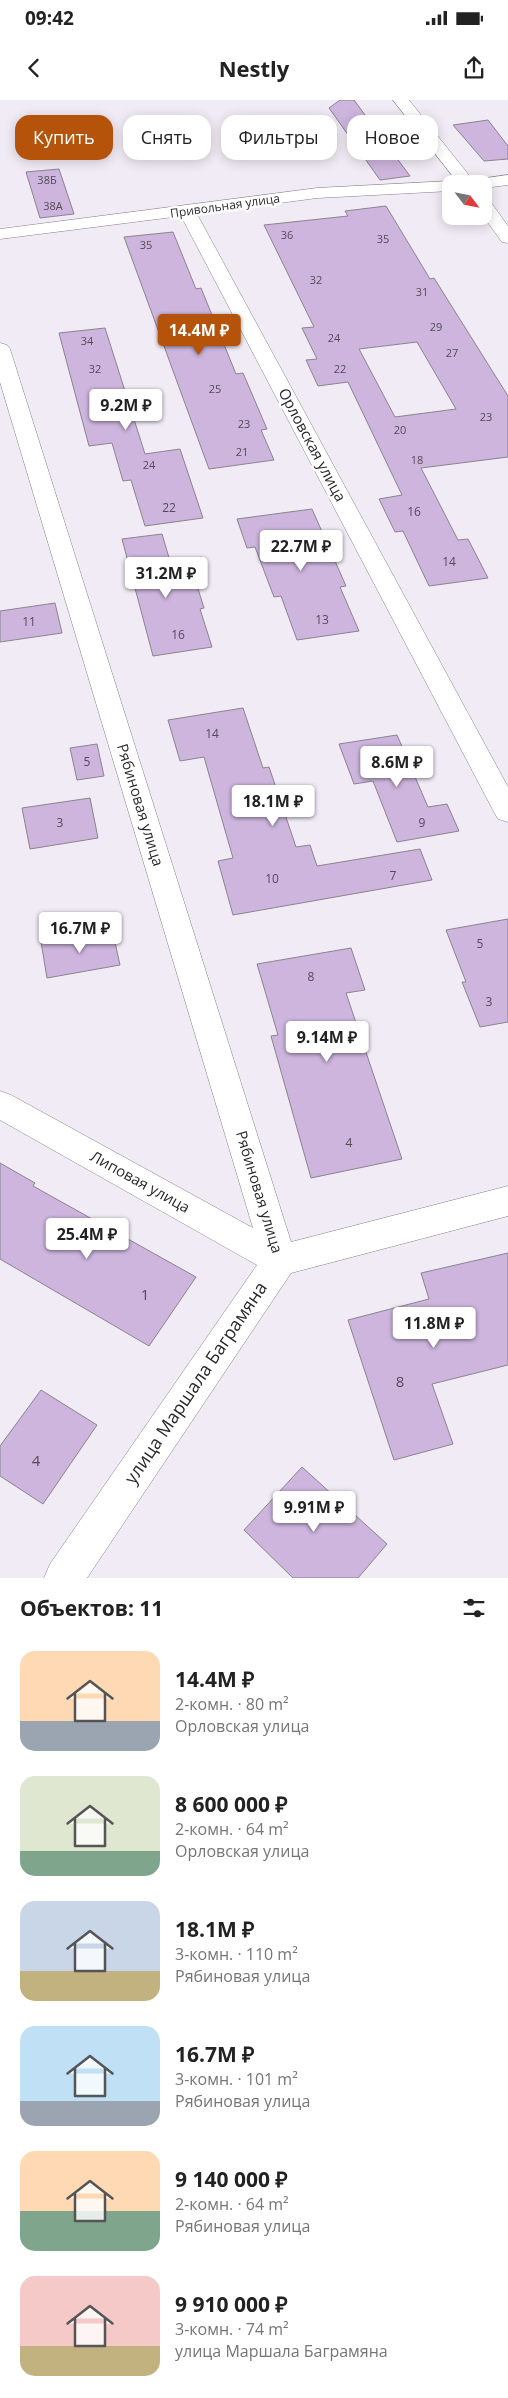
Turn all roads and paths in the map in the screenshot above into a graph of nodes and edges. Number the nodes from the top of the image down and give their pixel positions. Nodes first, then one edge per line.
1 (401, 100) edge
2 (461, 175) edge
3 (508, 180) edge
4 (492, 182) edge
5 (442, 186) edge
6 (187, 211) junction
7 (492, 216) edge
8 (0, 234) edge
9 (508, 238) edge
10 (0, 349) edge
11 (508, 812) edge
12 (0, 1104) edge
13 (508, 1201) edge
14 (280, 1260) junction
15 (64, 1578) edge

1 - 2 street
3 - 4 street
5 - 6 street, Привольная улица
6 - 8 street, Привольная улица
6 - 11 street, Орловская улица
7 - 9 street
10 - 14 street, Рябиновая улица
12 - 14 street, Липовая улица
13 - 14 street
14 - 15 street, улица Маршала Баграмяна

